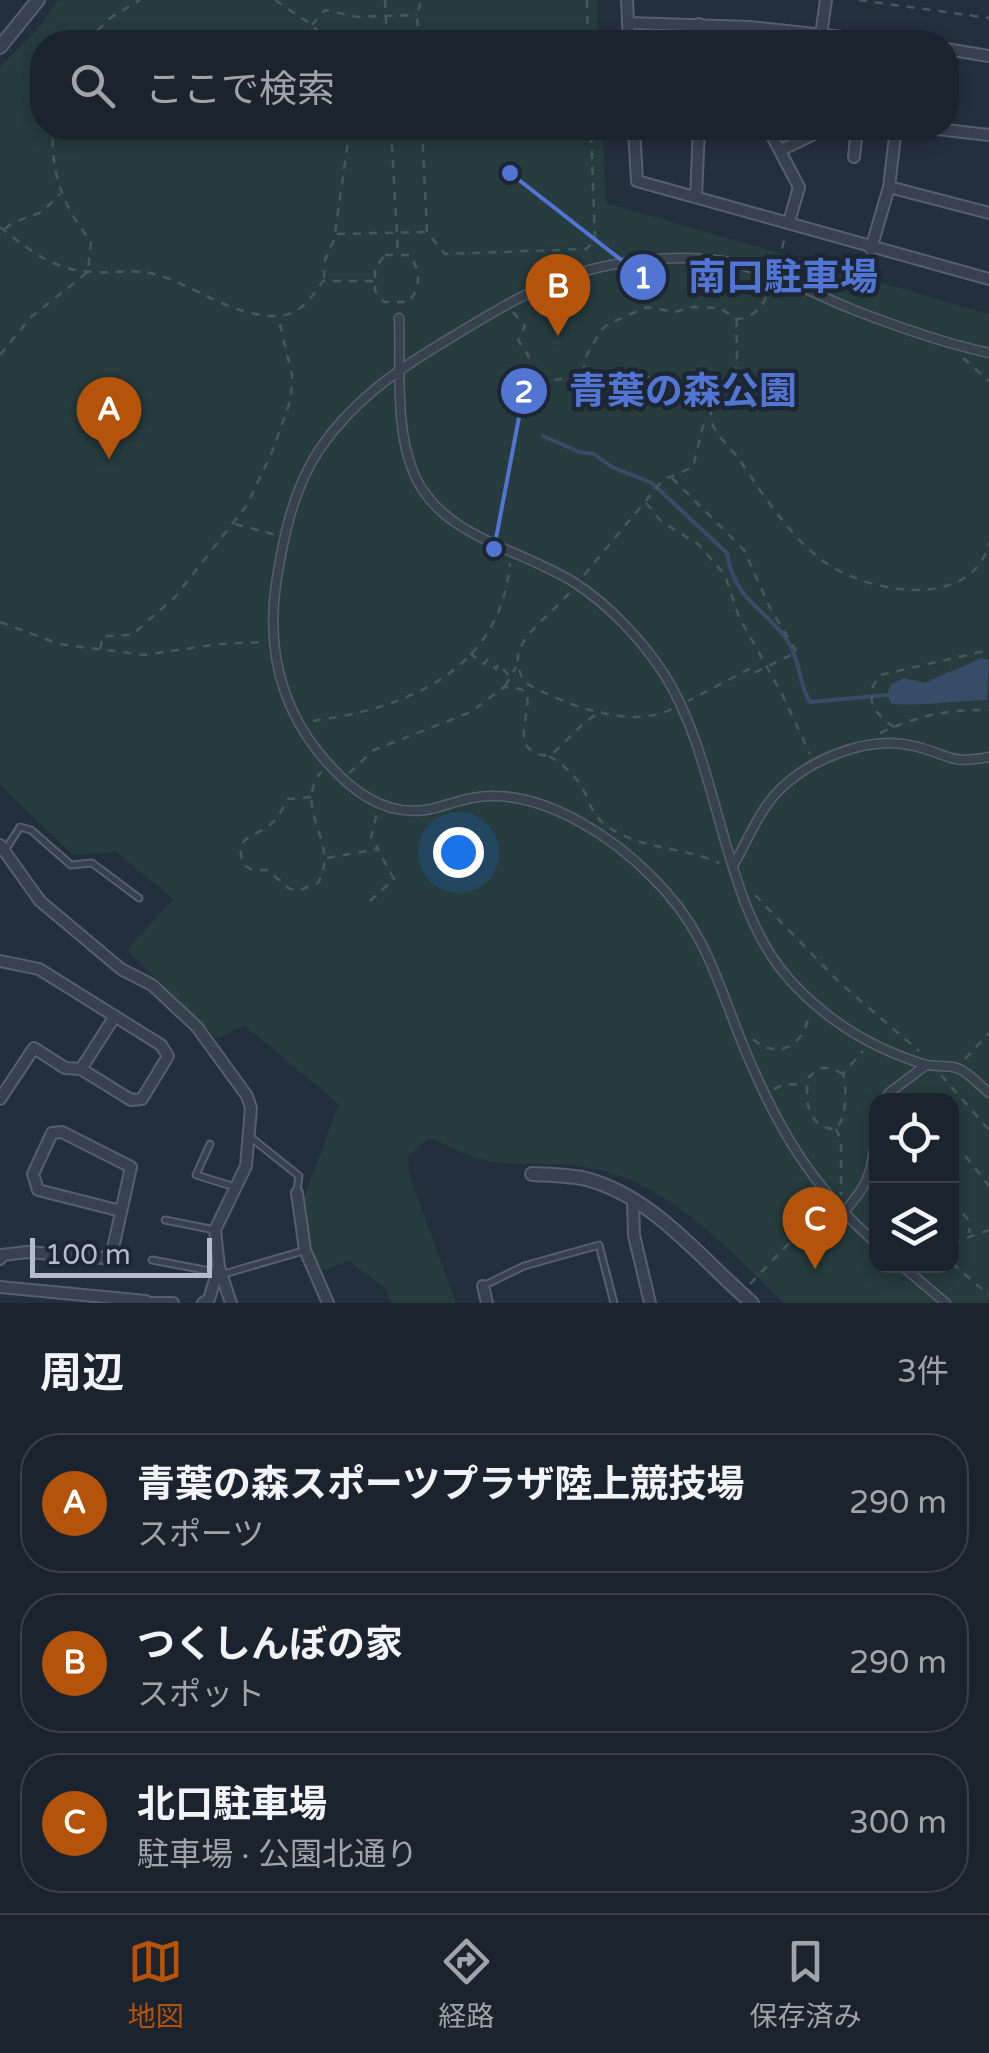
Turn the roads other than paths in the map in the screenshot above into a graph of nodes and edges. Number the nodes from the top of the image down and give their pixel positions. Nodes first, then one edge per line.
1 (38, 0) edge
2 (627, 0) edge
3 (826, 0) edge
4 (628, 24) junction
5 (699, 24) junction
6 (628, 30) edge
7 (699, 30) edge
8 (747, 30) edge
9 (821, 30) edge
10 (0, 47) edge
11 (959, 51) edge
12 (989, 56) edge
13 (959, 132) edge
14 (989, 135) edge
15 (634, 140) edge
16 (698, 140) edge
17 (775, 140) edge
18 (801, 140) edge
19 (856, 140) edge
20 (895, 140) edge
21 (781, 150) junction
22 (854, 158) dead end
23 (889, 187) junction
24 (696, 196) junction
25 (989, 213) edge
26 (789, 222) junction
27 (871, 249) junction
28 (989, 279) edge
29 (399, 318) dead end
30 (989, 353) edge
31 (400, 368) junction
32 (989, 757) edge
33 (3, 847) edge
34 (734, 864) junction
35 (140, 898) dead end
36 (0, 961) edge
37 (115, 1016) junction
38 (929, 1065) junction
39 (81, 1069) junction
40 (889, 1093) edge
41 (989, 1094) edge
42 (0, 1099) edge
43 (249, 1136) junction
44 (210, 1144) dead end
45 (532, 1174) dead end
46 (869, 1177) edge
47 (235, 1187) junction
48 (296, 1193) joint
49 (634, 1201) junction
50 (121, 1211) junction
51 (841, 1212) junction
52 (165, 1220) dead end
53 (214, 1230) junction
54 (869, 1237) edge
55 (305, 1250) junction
56 (0, 1260) edge
57 (152, 1260) dead end
58 (220, 1271) junction
59 (910, 1273) edge
60 (483, 1286) joint
61 (0, 1287) edge
62 (746, 1299) edge
63 (146, 1302) edge
64 (173, 1303) edge
65 (203, 1303) edge
66 (232, 1303) edge
67 (328, 1303) edge
68 (487, 1303) edge
69 (614, 1303) edge
70 (650, 1303) edge
71 (946, 1303) edge

1 - 10 street
2 - 4 street
3 - 9 street
4 - 5 street
4 - 6 street
5 - 7 street
5 - 8 street
11 - 12 street
13 - 14 street
15 - 24 street
16 - 24 street
17 - 21 street
18 - 21 street
19 - 22 street
20 - 23 street
21 - 26 street
23 - 25 street
23 - 27 street
24 - 26 street
26 - 27 street
27 - 28 street
29 - 31 street
30 - 31 street
31 - 34 street
31 - 51 street
32 - 34 street
33 - 35 lane
33 - 43 street
34 - 38 street
36 - 37 street
37 - 39 street
37 - 39 street
38 - 40 street
38 - 41 street
39 - 42 street
43 - 47 street
43 - 48 lane
44 - 47 lane
45 - 49 street
46 - 51 street
47 - 53 street
48 - 55 street
49 - 62 street
49 - 70 street
50 - 50 street
50 - 56 street
51 - 54 street
52 - 53 lane
53 - 58 street
55 - 58 lane
55 - 67 street
57 - 58 lane
58 - 65 street
58 - 66 street
59 - 71 street
60 - 68 street
60 - 69 lane
61 - 63 street
63 - 64 street

